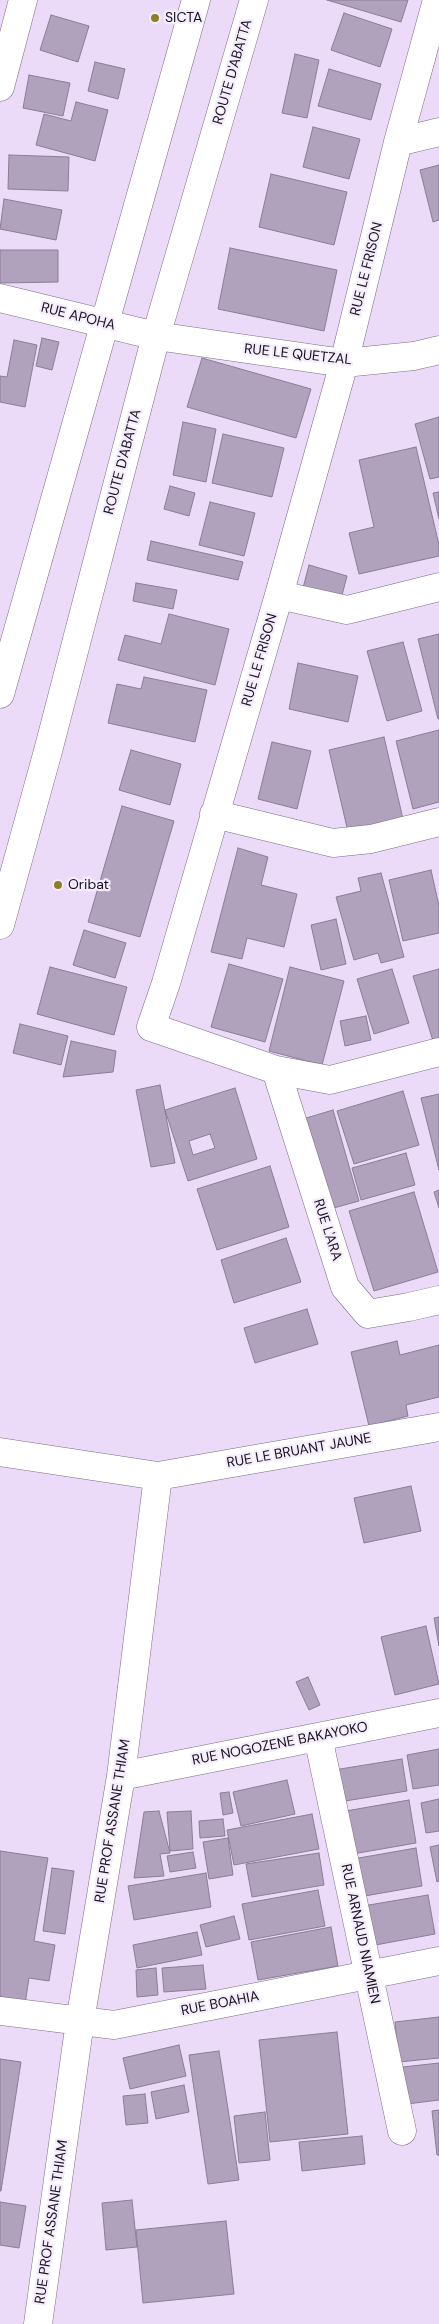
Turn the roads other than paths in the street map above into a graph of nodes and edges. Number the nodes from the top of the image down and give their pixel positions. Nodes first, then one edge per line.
1 (23, 0) edge
2 (196, 0) edge
3 (254, 0) edge
4 (437, 0) edge
5 (0, 87) edge
6 (439, 132) edge
7 (398, 142) junction
8 (0, 298) edge
9 (106, 324) junction
10 (156, 336) junction
11 (439, 350) edge
12 (344, 363) junction
13 (439, 587) edge
14 (279, 595) junction
15 (0, 694) edge
16 (214, 814) junction
17 (439, 822) edge
18 (0, 925) edge
19 (439, 1052) edge
20 (276, 1070) junction
21 (439, 1300) edge
22 (439, 1427) edge
23 (0, 1452) edge
24 (158, 1476) junction
25 (439, 1713) edge
26 (318, 1737) junction
27 (121, 1776) junction
28 (439, 1961) edge
29 (368, 1974) junction
30 (0, 2011) edge
31 (80, 2021) junction
32 (402, 2131) dead end
33 (38, 2324) edge

1 - 5 street
2 - 9 street
3 - 10 street, ROUTE D'ABATTA
4 - 7 street, RUE LE FRISON
6 - 7 street
7 - 12 street, RUE LE FRISON
8 - 9 street, RUE APOHA
9 - 10 street, RUE APOHA
9 - 15 street
10 - 12 street, RUE LE QUETZAL
10 - 18 street, ROUTE D'ABATTA
11 - 12 street, RUE LE QUETZAL
12 - 14 street, RUE LE FRISON
13 - 14 street
14 - 16 street, RUE LE FRISON
16 - 17 street
16 - 20 street, RUE LE FRISON
19 - 20 street, RUE LE FRISON
20 - 21 street, RUE L'ARA
22 - 24 street, RUE LE BRUANT JAUNE
23 - 24 street
24 - 27 street, RUE PROF ASSANE THIAM
25 - 26 street, RUE NOGOZENE BAKAYOKO
26 - 27 street, RUE NOGOZENE BAKAYOKO
26 - 29 street, RUE ARNAUD NIAMIEN
27 - 31 street, RUE PROF ASSANE THIAM
28 - 29 street, RUE BOAHIA
29 - 31 street, RUE BOAHIA
29 - 32 street, RUE ARNAUD NIAMIEN
30 - 31 street, RUE BOAHIA
31 - 33 street, RUE PROF ASSANE THIAM

